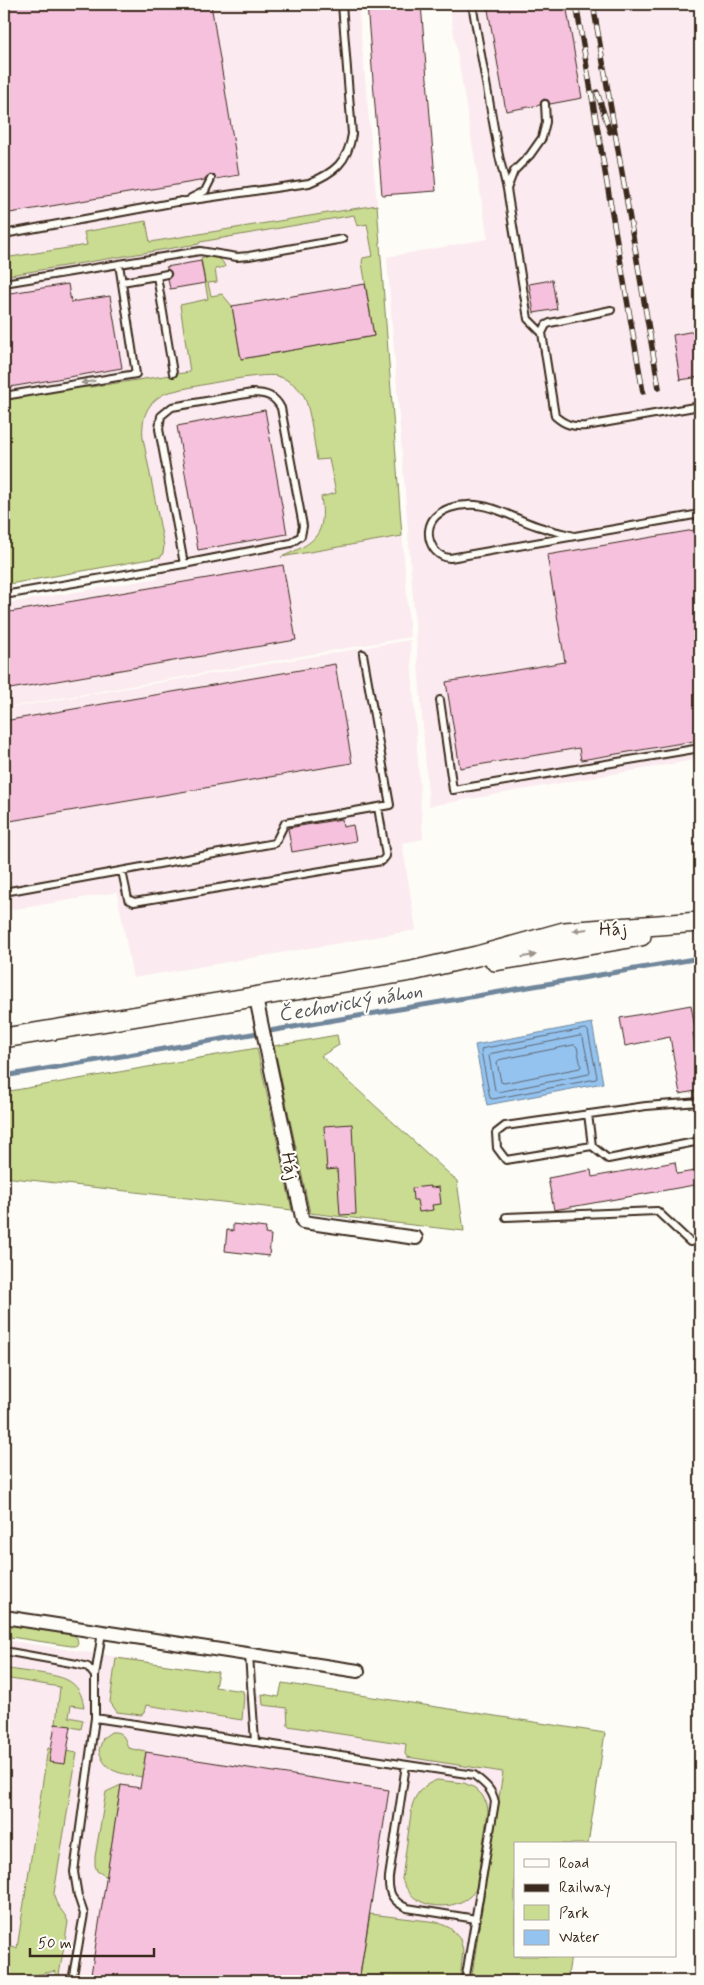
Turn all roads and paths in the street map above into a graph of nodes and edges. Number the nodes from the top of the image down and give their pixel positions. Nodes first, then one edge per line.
1 (342, 4) edge
2 (472, 4) edge
3 (545, 104) dead end
4 (211, 179) dead end
5 (507, 189) junction
6 (180, 202) junction
7 (4, 234) edge
8 (343, 238) dead end
9 (119, 264) junction
10 (167, 274) dead end
11 (157, 276) junction
12 (122, 282) junction
13 (4, 284) edge
14 (611, 310) dead end
15 (542, 333) junction
16 (173, 373) dead end
17 (4, 396) edge
18 (700, 406) edge
19 (700, 514) edge
20 (574, 536) junction
21 (184, 564) junction
22 (4, 595) edge
23 (363, 654) dead end
24 (440, 700) dead end
25 (700, 748) edge
26 (378, 807) junction
27 (122, 871) junction
28 (4, 892) edge
29 (700, 924) edge
30 (256, 998) junction
31 (4, 1038) edge
32 (700, 1102) edge
33 (588, 1114) junction
34 (700, 1141) edge
35 (592, 1146) junction
36 (506, 1217) dead end
37 (416, 1238) dead end
38 (700, 1241) edge
39 (4, 1617) edge
40 (102, 1632) junction
41 (4, 1651) edge
42 (249, 1655) junction
43 (358, 1671) dead end
44 (95, 1676) junction
45 (95, 1718) junction
46 (255, 1742) junction
47 (406, 1765) junction
48 (476, 1919) junction
49 (72, 1981) edge
50 (465, 1981) edge

1 - 6 lane
2 - 5 lane
3 - 5 lane
4 - 6 lane
5 - 15 lane
6 - 7 lane
8 - 9 lane
9 - 12 lane
9 - 13 lane
10 - 11 lane
11 - 12 lane
11 - 16 lane
12 -> 17 lane
14 - 15 lane
15 - 18 lane
19 - 20 lane
20 - 20 lane
21 - 21 lane
21 - 22 lane
23 - 26 lane
24 - 25 lane
26 - 27 lane
26 - 27 lane
27 - 28 lane
29 - 30 main road, Háj
30 - 31 main road, Háj
30 - 37 street, Háj
32 - 33 lane
33 - 35 lane
33 - 35 lane
34 - 35 lane
36 - 38 lane
39 - 40 street
40 - 42 street
40 - 44 lane
41 - 44 lane
42 - 43 street
42 - 46 lane
44 - 45 lane
45 - 46 lane
45 - 49 lane
46 - 47 lane
47 - 48 lane
47 - 48 lane
48 - 50 lane

